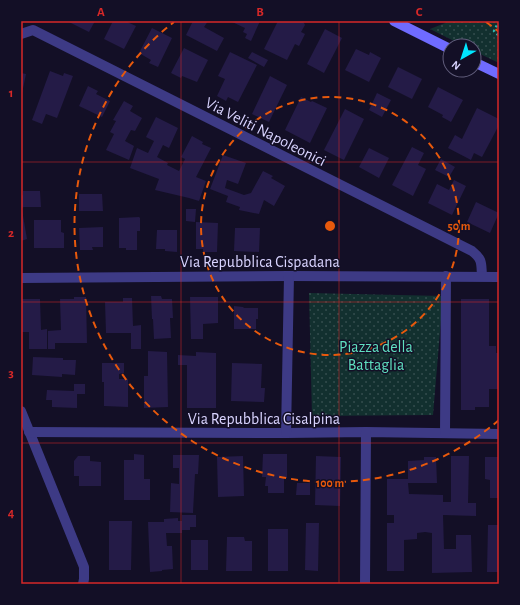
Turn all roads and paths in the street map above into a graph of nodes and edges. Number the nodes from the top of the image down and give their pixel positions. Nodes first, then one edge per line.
1 (394, 21) edge
2 (499, 21) edge
3 (21, 34) edge
4 (499, 36) edge
5 (442, 45) edge
6 (482, 66) edge
7 (499, 74) edge
8 (289, 276) junction
9 (446, 276) junction
10 (482, 276) junction
11 (499, 277) edge
12 (21, 278) edge
13 (21, 411) edge
14 (30, 432) junction
15 (366, 432) junction
16 (445, 433) junction
17 (286, 434) junction
18 (499, 434) edge
19 (83, 584) edge
20 (365, 584) edge

1 - 5 main road
2 - 4 path
3 - 10 street, Via Veliti Napoleonici
6 - 7 main road
8 - 9 street, Via Repubblica Cispadana
8 - 12 street, Via Repubblica Cispadana
8 - 17 street
9 - 10 street, Via Repubblica Cispadana
9 - 16 street
10 - 11 street, Via Repubblica Cispadana
13 - 14 street
14 - 17 street, Via Repubblica Cisalpina
14 - 19 street
15 - 16 street, Via Repubblica Cisalpina
15 - 17 street, Via Repubblica Cisalpina
15 - 20 street
16 - 18 street, Via Repubblica Cisalpina

